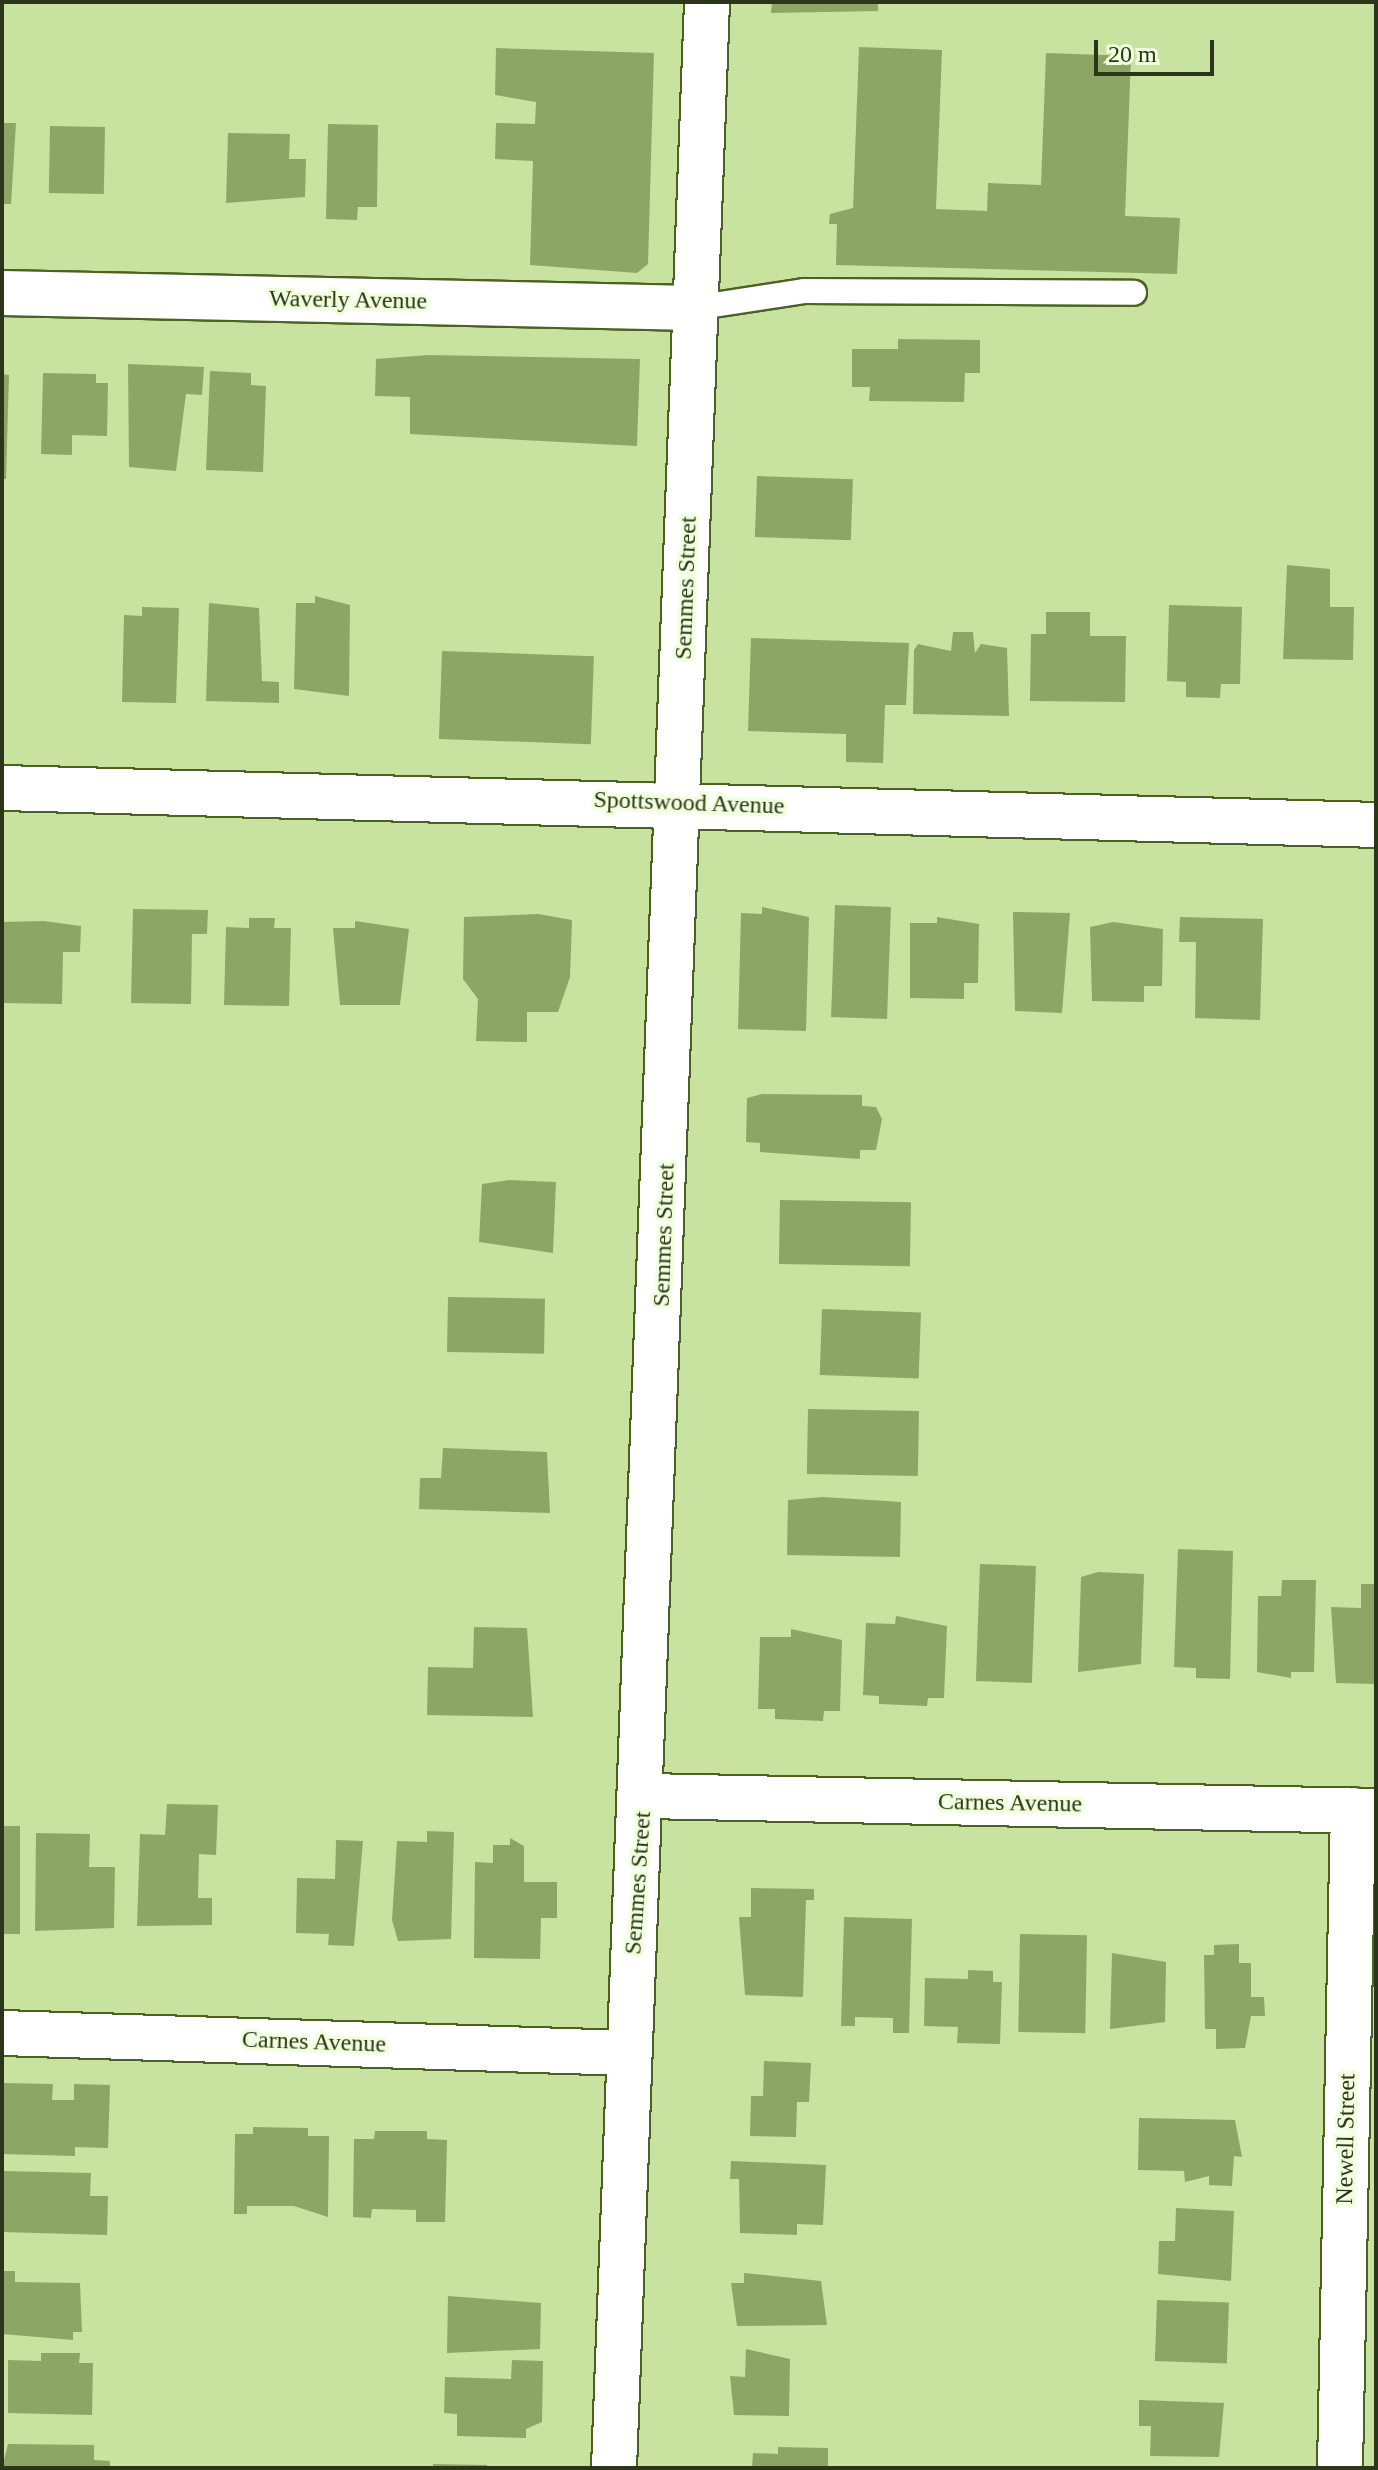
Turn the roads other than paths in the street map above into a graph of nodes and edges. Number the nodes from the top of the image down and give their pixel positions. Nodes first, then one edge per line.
1 (707, 2) edge
2 (2, 293) edge
3 (1134, 293) dead end
4 (694, 308) junction
5 (2, 788) edge
6 (679, 803) junction
7 (1376, 825) edge
8 (645, 1796) junction
9 (1364, 1810) edge
10 (2, 2033) edge
11 (627, 2053) junction
12 (614, 2468) edge
13 (1340, 2468) edge

1 - 4 street, Semmes Street
2 - 4 street, Waverly Avenue
3 - 4 lane
4 - 6 street, Semmes Street
5 - 6 street, Spottswood Avenue
6 - 7 street, Spottswood Avenue
6 - 8 street, Semmes Street
8 - 9 street, Carnes Avenue
8 - 11 street, Semmes Street
9 - 13 street, Newell Street
10 - 11 street, Carnes Avenue
11 - 12 street, Semmes Street

